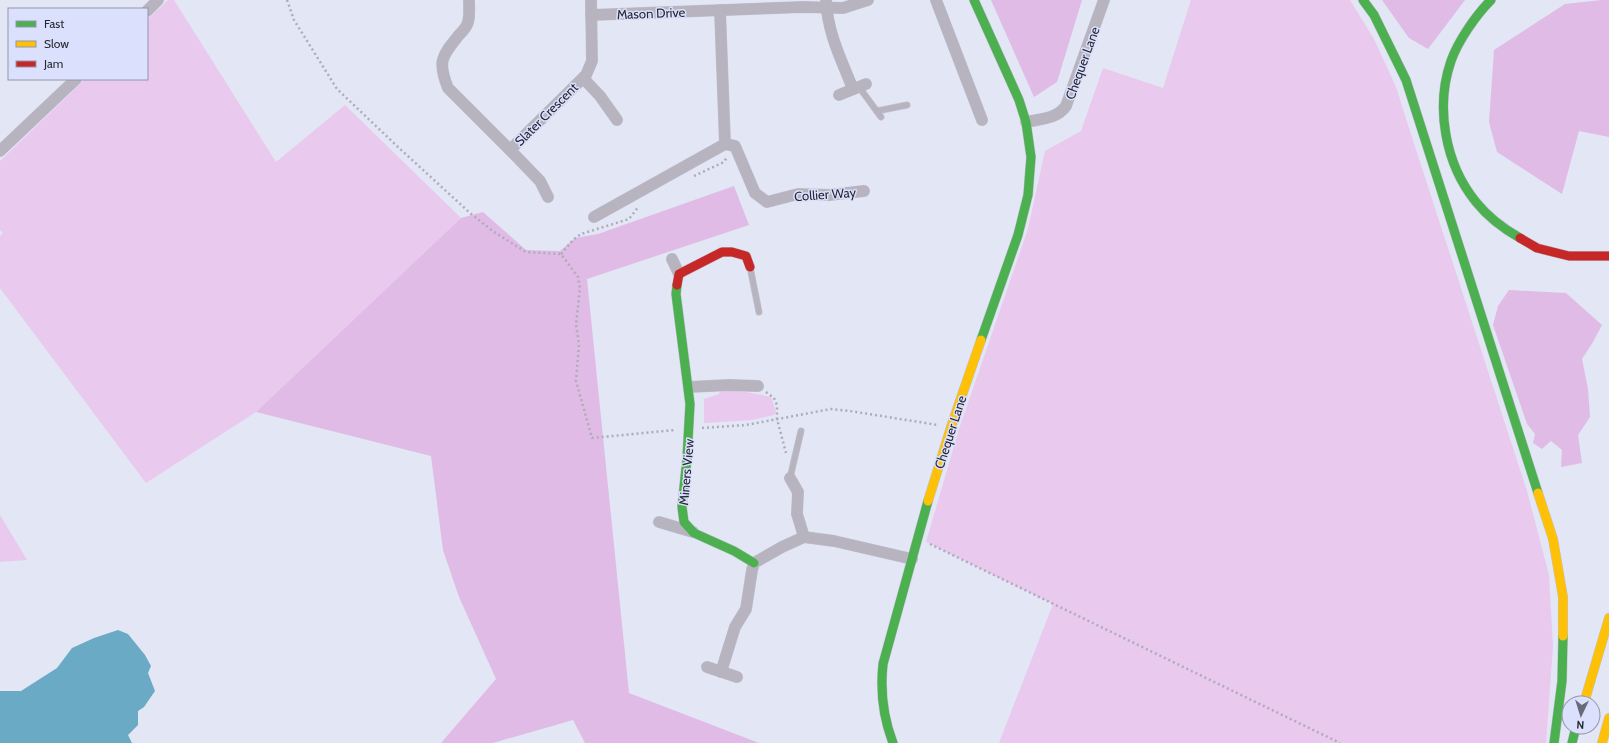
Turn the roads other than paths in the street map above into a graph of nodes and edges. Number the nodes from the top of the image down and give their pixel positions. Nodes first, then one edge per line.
1 (158, 0) edge
2 (469, 0) edge
3 (591, 0) edge
4 (868, 0) edge
5 (936, 0) edge
6 (974, 0) edge
7 (1104, 0) edge
8 (1363, 0) edge
9 (1491, 0) edge
10 (826, 4) edge
11 (148, 10) edge
12 (720, 10) junction
13 (591, 14) junction
14 (583, 78) junction
15 (75, 80) edge
16 (859, 87) junction
17 (839, 95) dead end
18 (907, 105) dead end
19 (877, 111) junction
20 (881, 117) dead end
21 (617, 120) dead end
22 (982, 120) dead end
23 (1026, 122) junction
24 (725, 144) junction
25 (510, 150) junction
26 (0, 151) edge
27 (864, 191) dead end
28 (548, 197) dead end
29 (594, 217) dead end
30 (1609, 256) edge
31 (672, 259) dead end
32 (750, 267) joint
33 (679, 274) junction
34 (759, 312) dead end
35 (758, 386) road end
36 (689, 387) junction
37 (801, 431) dead end
38 (790, 475) joint
39 (659, 522) dead end
40 (694, 533) junction
41 (804, 537) junction
42 (912, 559) junction
43 (754, 563) junction
44 (1609, 618) edge
45 (707, 667) dead end
46 (721, 672) junction
47 (737, 677) dead end
48 (1586, 695) edge
49 (1609, 718) edge
50 (894, 743) edge
51 (1554, 743) edge
52 (1602, 743) edge

1 - 11 street
2 - 25 street, Slater Crescent
3 - 13 street
4 - 10 street, Mason Drive
5 - 22 street
6 - 23 main road, Chequer Lane
7 - 23 street, Chequer Lane
8 - 51 main road
9 - 30 main road
10 - 12 street, Mason Drive
10 - 16 street
12 - 13 street, Mason Drive
12 - 24 street
13 - 14 street, Slater Crescent
14 - 21 street, Slater Crescent
14 - 25 street, Slater Crescent
15 - 26 street
16 - 17 street
16 - 19 lane
18 - 19 lane
19 - 20 lane
23 - 42 main road, Chequer Lane
24 - 27 street, Collier Way
24 - 29 street
25 - 28 street, Slater Crescent
31 - 33 street
32 - 33 main road
32 - 34 lane
33 - 36 main road, Miners View
35 - 36 street
36 - 40 main road, Miners View
37 - 38 lane
38 - 41 street
39 - 40 street
40 - 43 main road
41 - 42 street
41 - 43 street
42 - 50 main road, Chequer Lane
43 - 46 street
44 - 48 main road
45 - 46 street
46 - 47 street
49 - 52 main road

